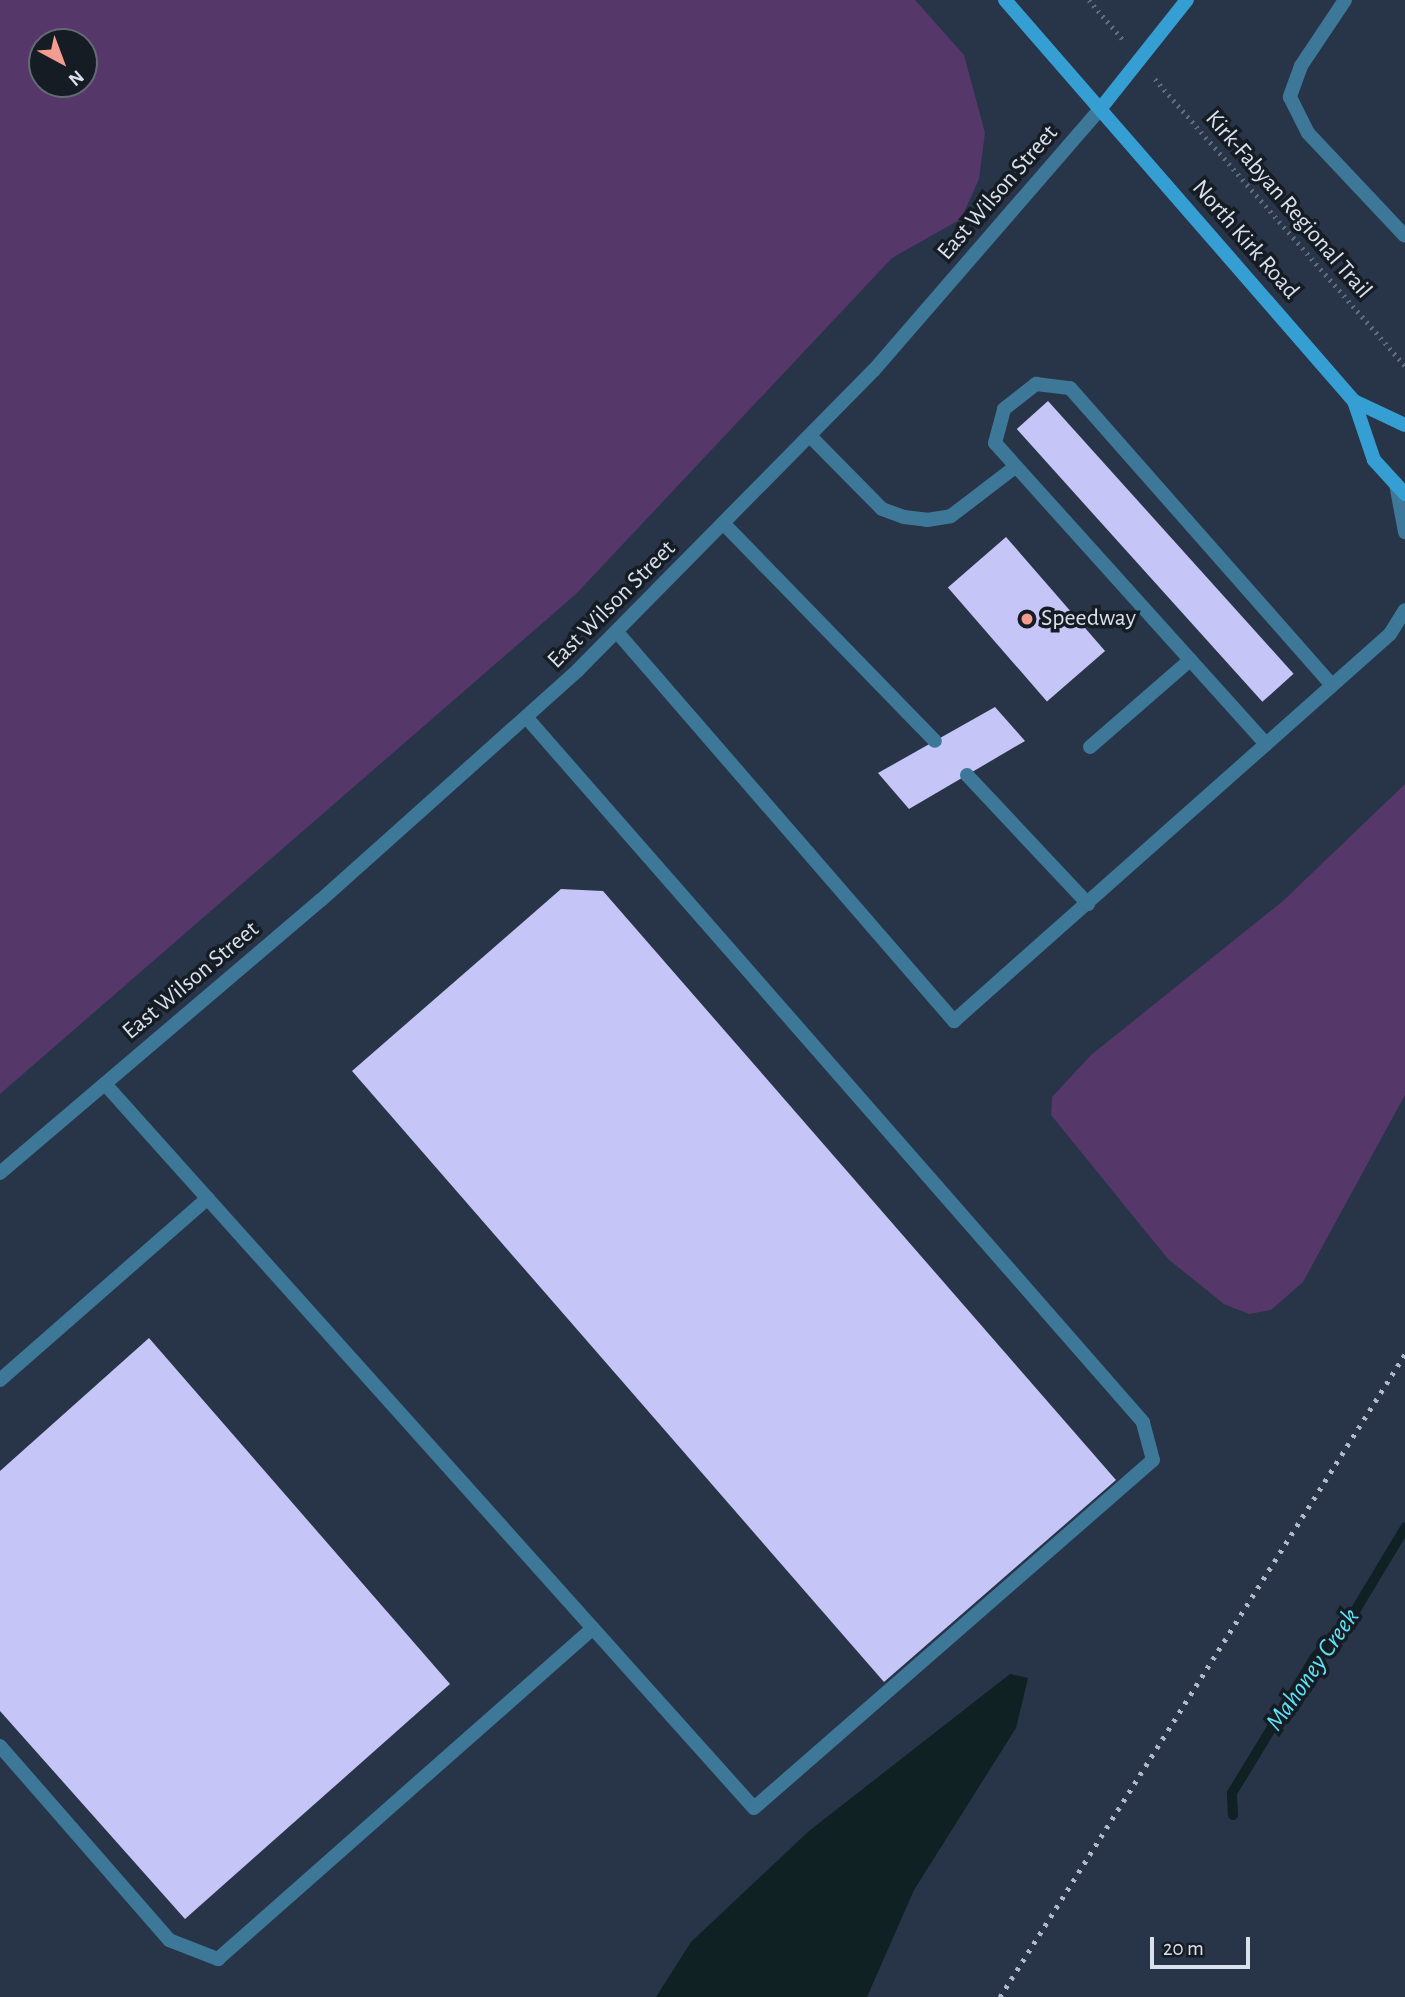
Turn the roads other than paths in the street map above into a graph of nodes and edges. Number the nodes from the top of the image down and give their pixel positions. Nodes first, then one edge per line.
1 (1005, 0) edge
2 (1187, 0) edge
3 (1345, 0) edge
4 (1101, 108) junction
5 (1405, 236) edge
6 (1354, 401) junction
7 (1405, 425) edge
8 (811, 437) junction
9 (1015, 467) junction
10 (1401, 489) edge
11 (724, 525) junction
12 (1405, 532) edge
13 (1405, 610) edge
14 (617, 632) junction
15 (1190, 660) junction
16 (1332, 685) junction
17 (527, 718) junction
18 (935, 741) dead end
19 (1266, 744) junction
20 (1090, 747) dead end
21 (967, 775) dead end
22 (1088, 904) junction
23 (105, 1084) junction
24 (0, 1173) edge
25 (208, 1198) junction
26 (0, 1380) edge
27 (593, 1628) junction
28 (0, 1746) edge

1 - 4 street, North Kirk Road
2 - 4 street, East Wilson Street
3 - 5 street
4 - 6 street, North Kirk Road
4 - 8 street, East Wilson Street
6 - 7 street, North Kirk Road
6 - 10 street, North Kirk Road
8 - 9 street
8 - 11 street, East Wilson Street
9 - 15 street
9 - 16 street
10 - 12 street
11 - 14 street, East Wilson Street
11 - 18 street
13 - 16 street
14 - 17 street, East Wilson Street
14 - 22 street
15 - 19 street
15 - 20 street
16 - 19 street
17 - 23 street, East Wilson Street
17 - 27 street
19 - 22 street
21 - 22 street
23 - 24 street, East Wilson Street
23 - 25 street
25 - 26 street
25 - 27 street
27 - 28 street

